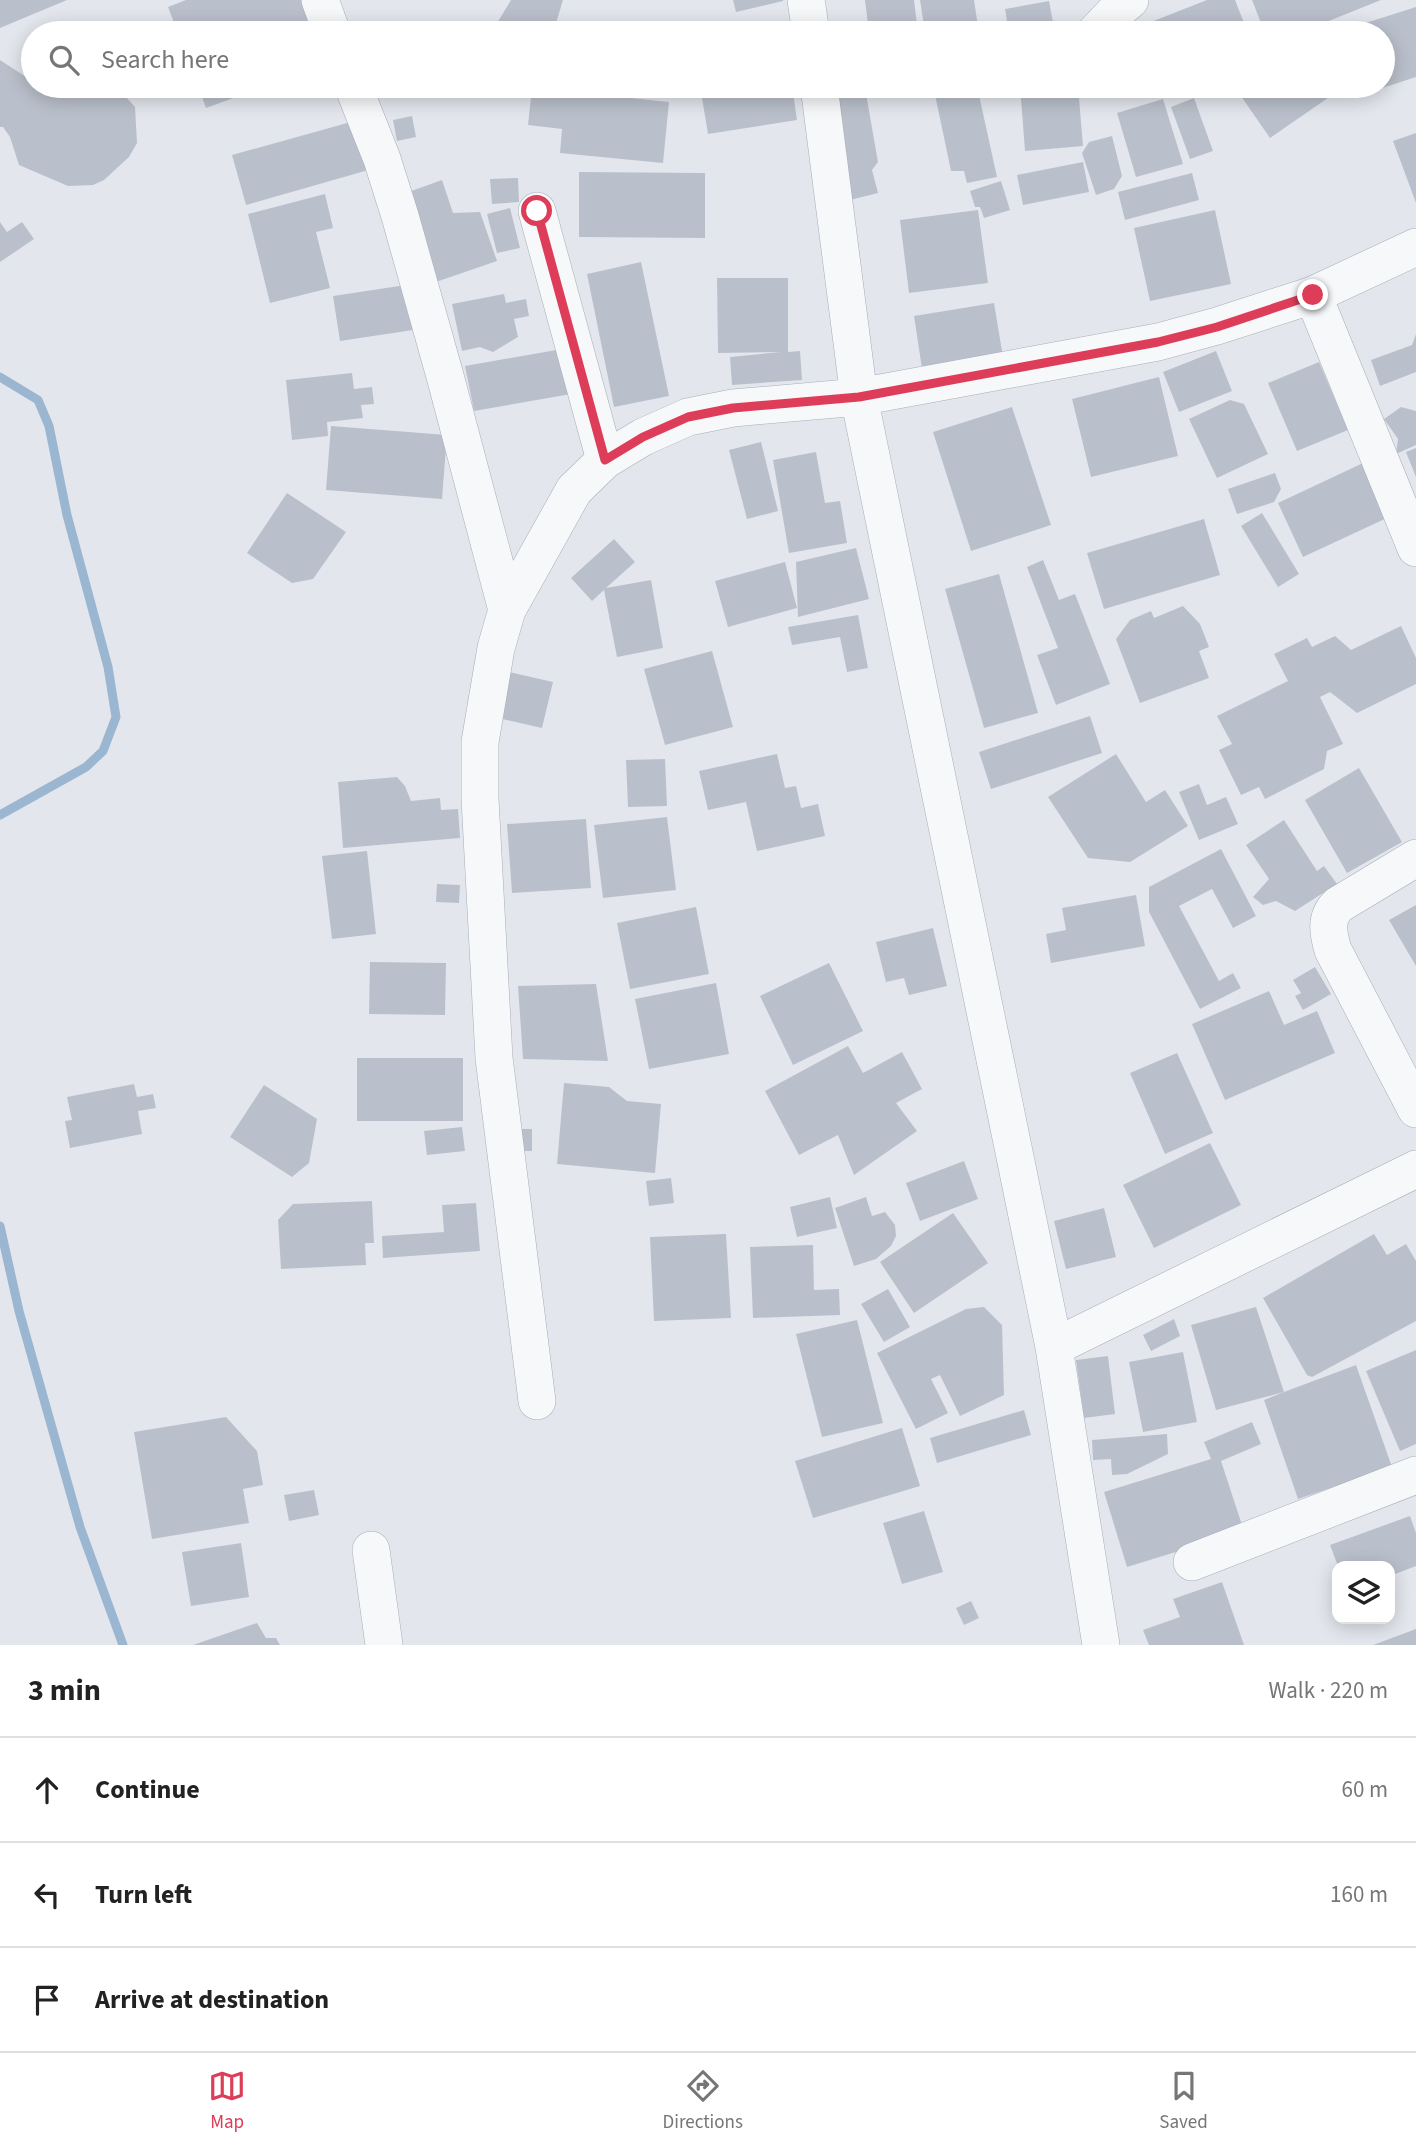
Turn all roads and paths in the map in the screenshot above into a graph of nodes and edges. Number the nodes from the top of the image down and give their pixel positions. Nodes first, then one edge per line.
1 (320, 0) edge
2 (806, 0) edge
3 (1130, 0) edge
4 (328, 21) edge
5 (809, 21) edge
6 (1106, 21) edge
7 (358, 98) edge
8 (821, 98) edge
9 (537, 211) dead end
10 (1416, 247) edge
11 (1313, 295) junction
12 (859, 397) junction
13 (605, 460) junction
14 (1416, 548) edge
15 (507, 610) junction
16 (1416, 858) edge
17 (1416, 1109) edge
18 (1416, 1169) edge
19 (1054, 1347) junction
20 (537, 1401) dead end
21 (1416, 1475) edge
22 (371, 1550) dead end
23 (1192, 1562) dead end
24 (384, 1645) edge
25 (1101, 1645) edge

1 - 4 street
2 - 5 street
3 - 6 street
7 - 15 street
8 - 12 street
9 - 13 street
10 - 11 street
11 - 12 street
11 - 14 street
12 - 13 street
12 - 19 street
13 - 15 street
15 - 20 street
16 - 17 street
18 - 19 street
19 - 25 street
21 - 23 street
22 - 24 street

